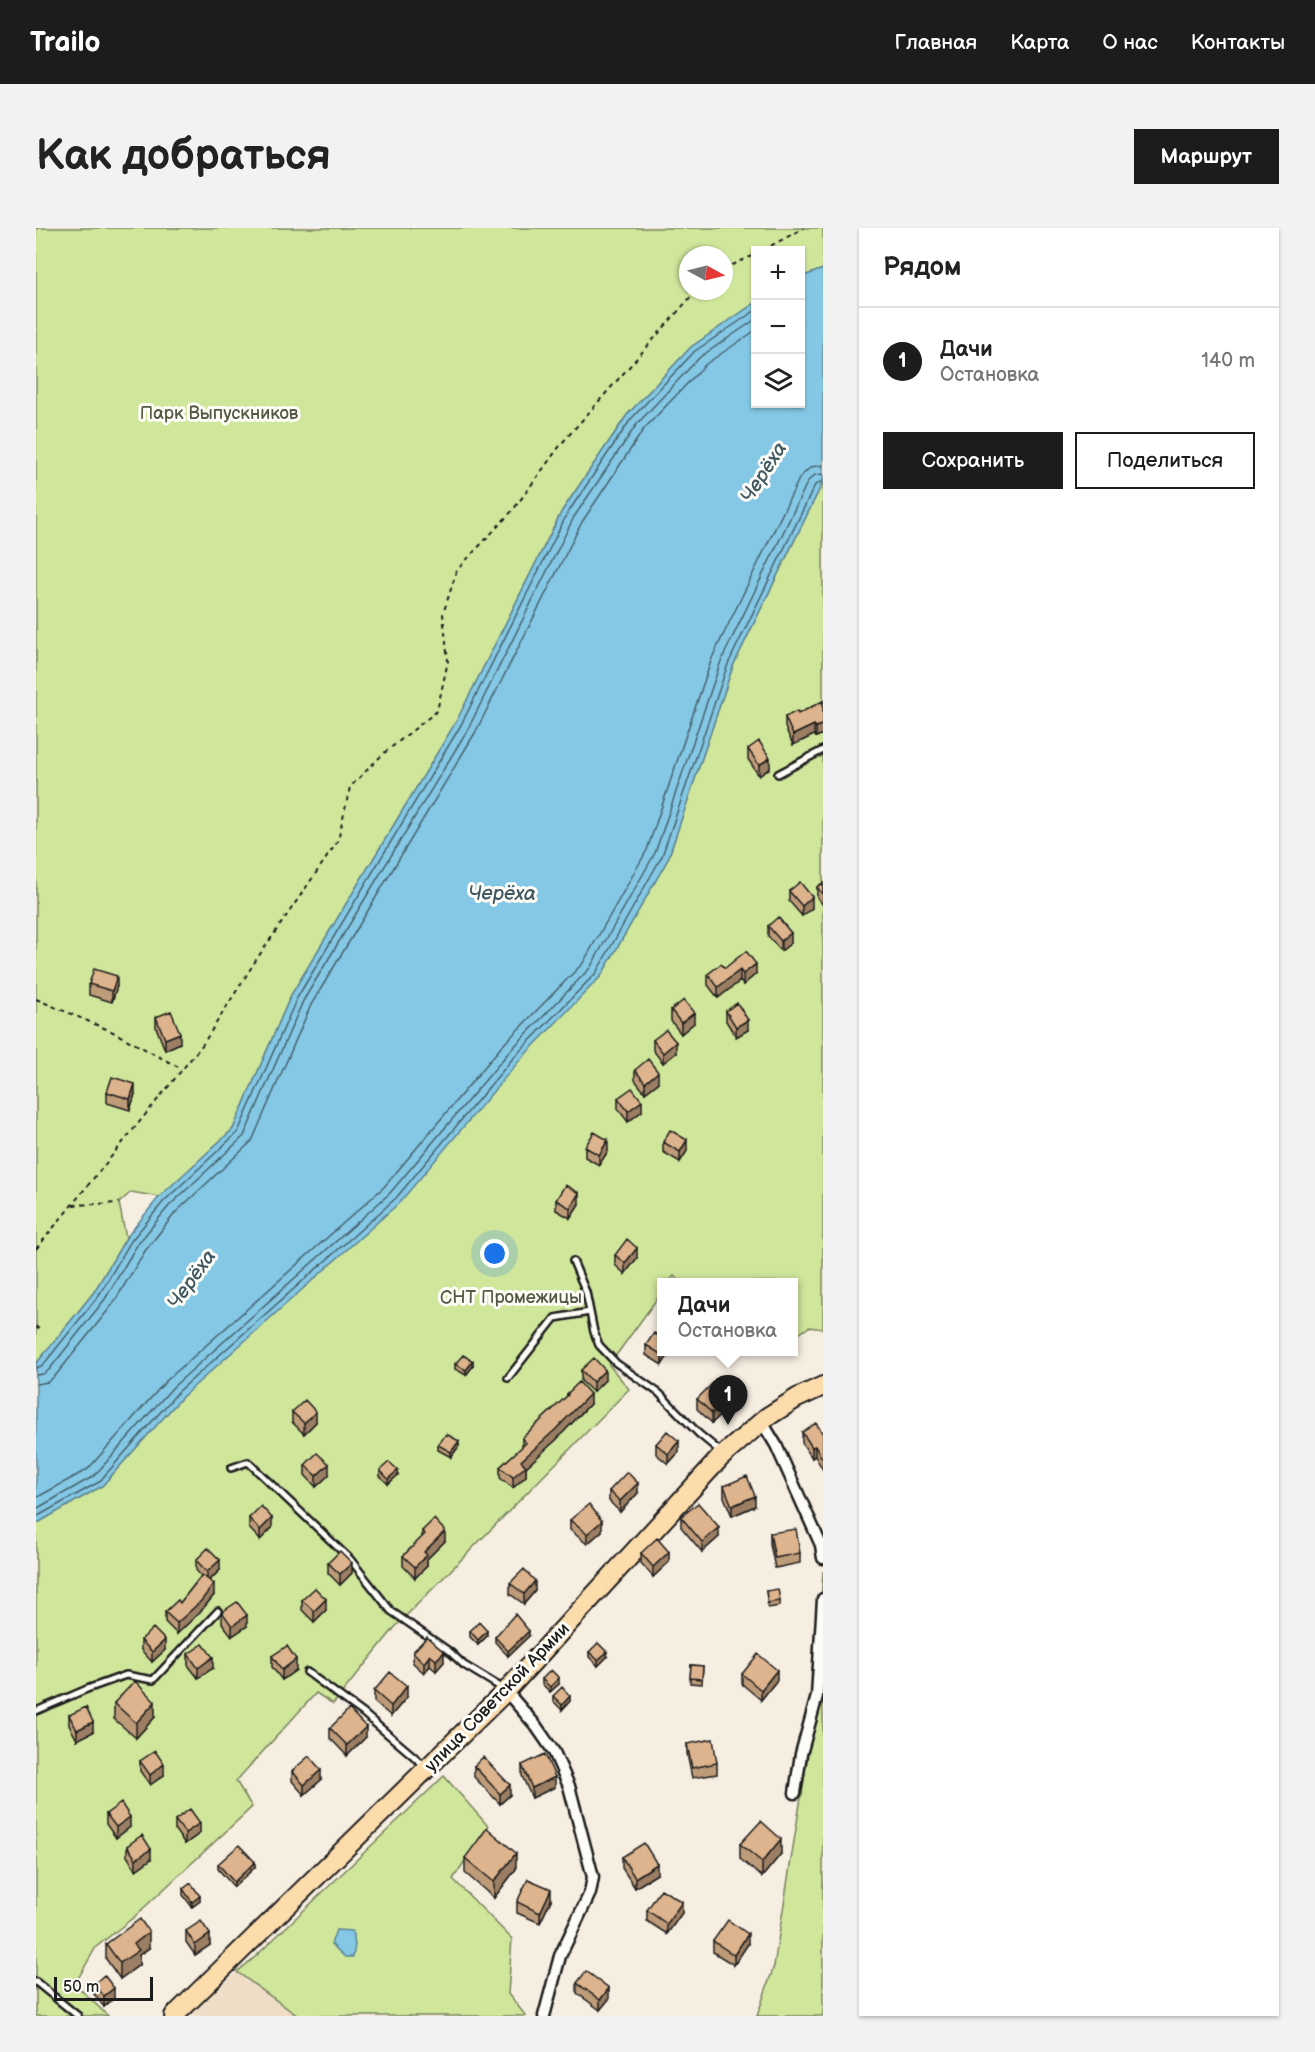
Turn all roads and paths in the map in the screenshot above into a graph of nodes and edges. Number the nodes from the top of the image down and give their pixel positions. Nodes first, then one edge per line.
1 (804, 228) edge
2 (770, 246) edge
3 (751, 256) edge
4 (733, 265) edge
5 (688, 300) edge
6 (823, 750) edge
7 (778, 774) dead end
8 (36, 999) edge
9 (182, 1069) junction
10 (119, 1203) dead end
11 (73, 1205) junction
12 (36, 1249) edge
13 (573, 1261) dead end
14 (590, 1312) junction
15 (36, 1326) edge
16 (39, 1331) dead end
17 (508, 1378) dead end
18 (822, 1385) edge
19 (762, 1422) junction
20 (724, 1455) junction
21 (231, 1468) dead end
22 (823, 1558) edge
23 (823, 1599) edge
24 (218, 1611) dead end
25 (307, 1672) dead end
26 (506, 1690) junction
27 (36, 1711) edge
28 (427, 1768) junction
29 (795, 1793) dead end
30 (36, 1982) edge
31 (78, 2016) edge
32 (174, 2016) edge
33 (544, 2016) edge

1 - 2 path
3 - 4 path
5 - 9 path
6 - 7 lane
8 - 9 path
9 - 11 path
10 - 11 path
11 - 12 path
13 - 14 lane
14 - 17 lane
14 - 20 lane
15 - 16 path
18 - 19 main road, улица Советской Армии
19 - 20 main road, улица Советской Армии
19 - 22 street
20 - 26 main road, улица Советской Армии
21 - 26 lane
23 - 29 street
24 - 27 lane
25 - 28 lane
26 - 28 main road, улица Советской Армии
26 - 33 street
28 - 32 main road, улица Советской Армии
30 - 31 lane

